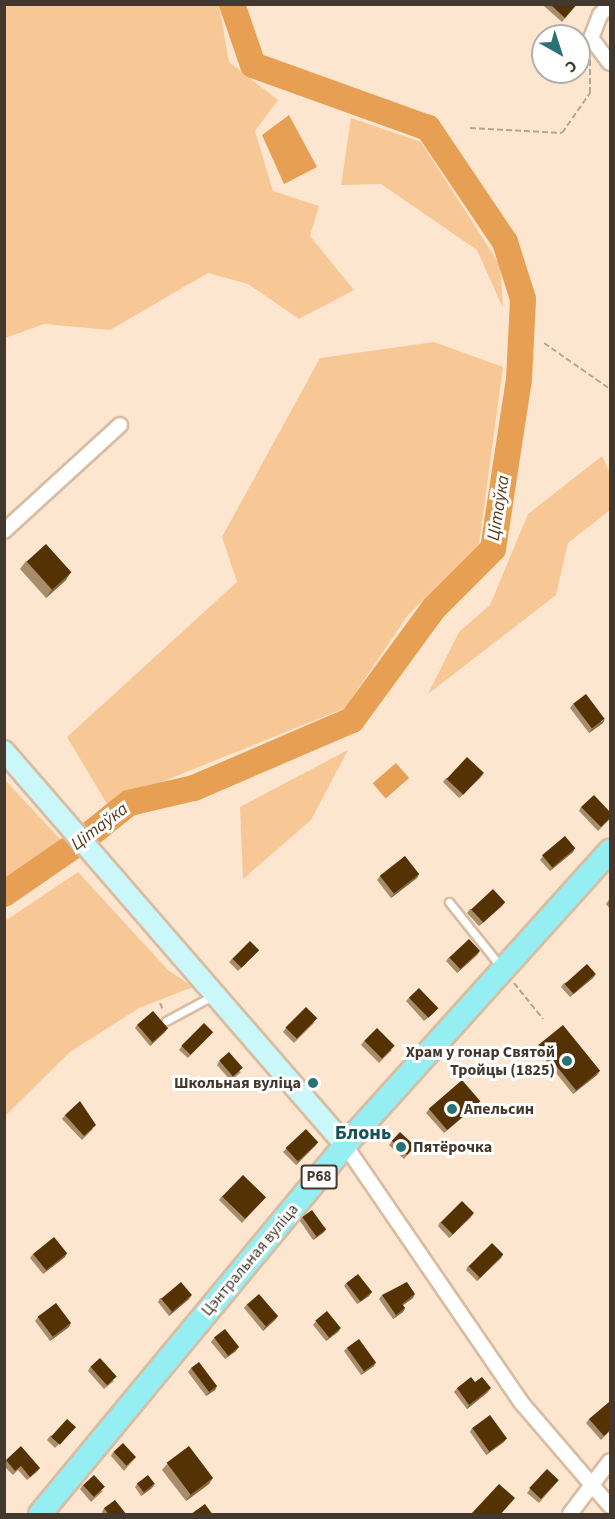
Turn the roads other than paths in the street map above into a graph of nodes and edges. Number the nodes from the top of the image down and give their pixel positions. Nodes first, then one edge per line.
1 (610, 4) edge
2 (610, 63) edge
3 (120, 425) dead end
4 (4, 531) edge
5 (4, 751) edge
6 (610, 851) edge
7 (449, 902) dead end
8 (503, 969) junction
9 (211, 992) junction
10 (166, 1021) dead end
11 (345, 1146) junction
12 (610, 1461) edge
13 (593, 1484) junction
14 (610, 1506) edge
15 (40, 1515) edge
16 (570, 1515) edge

1 - 2 street
3 - 4 street
5 - 9 main road
6 - 8 main road, Цэнтральная вуліца / Р68
7 - 8 lane
8 - 11 main road, Цэнтральная вуліца / Р68
9 - 10 lane
9 - 11 main road
11 - 13 street
11 - 15 main road, Цэнтральная вуліца / Р68
12 - 13 street
13 - 14 street
13 - 16 street

